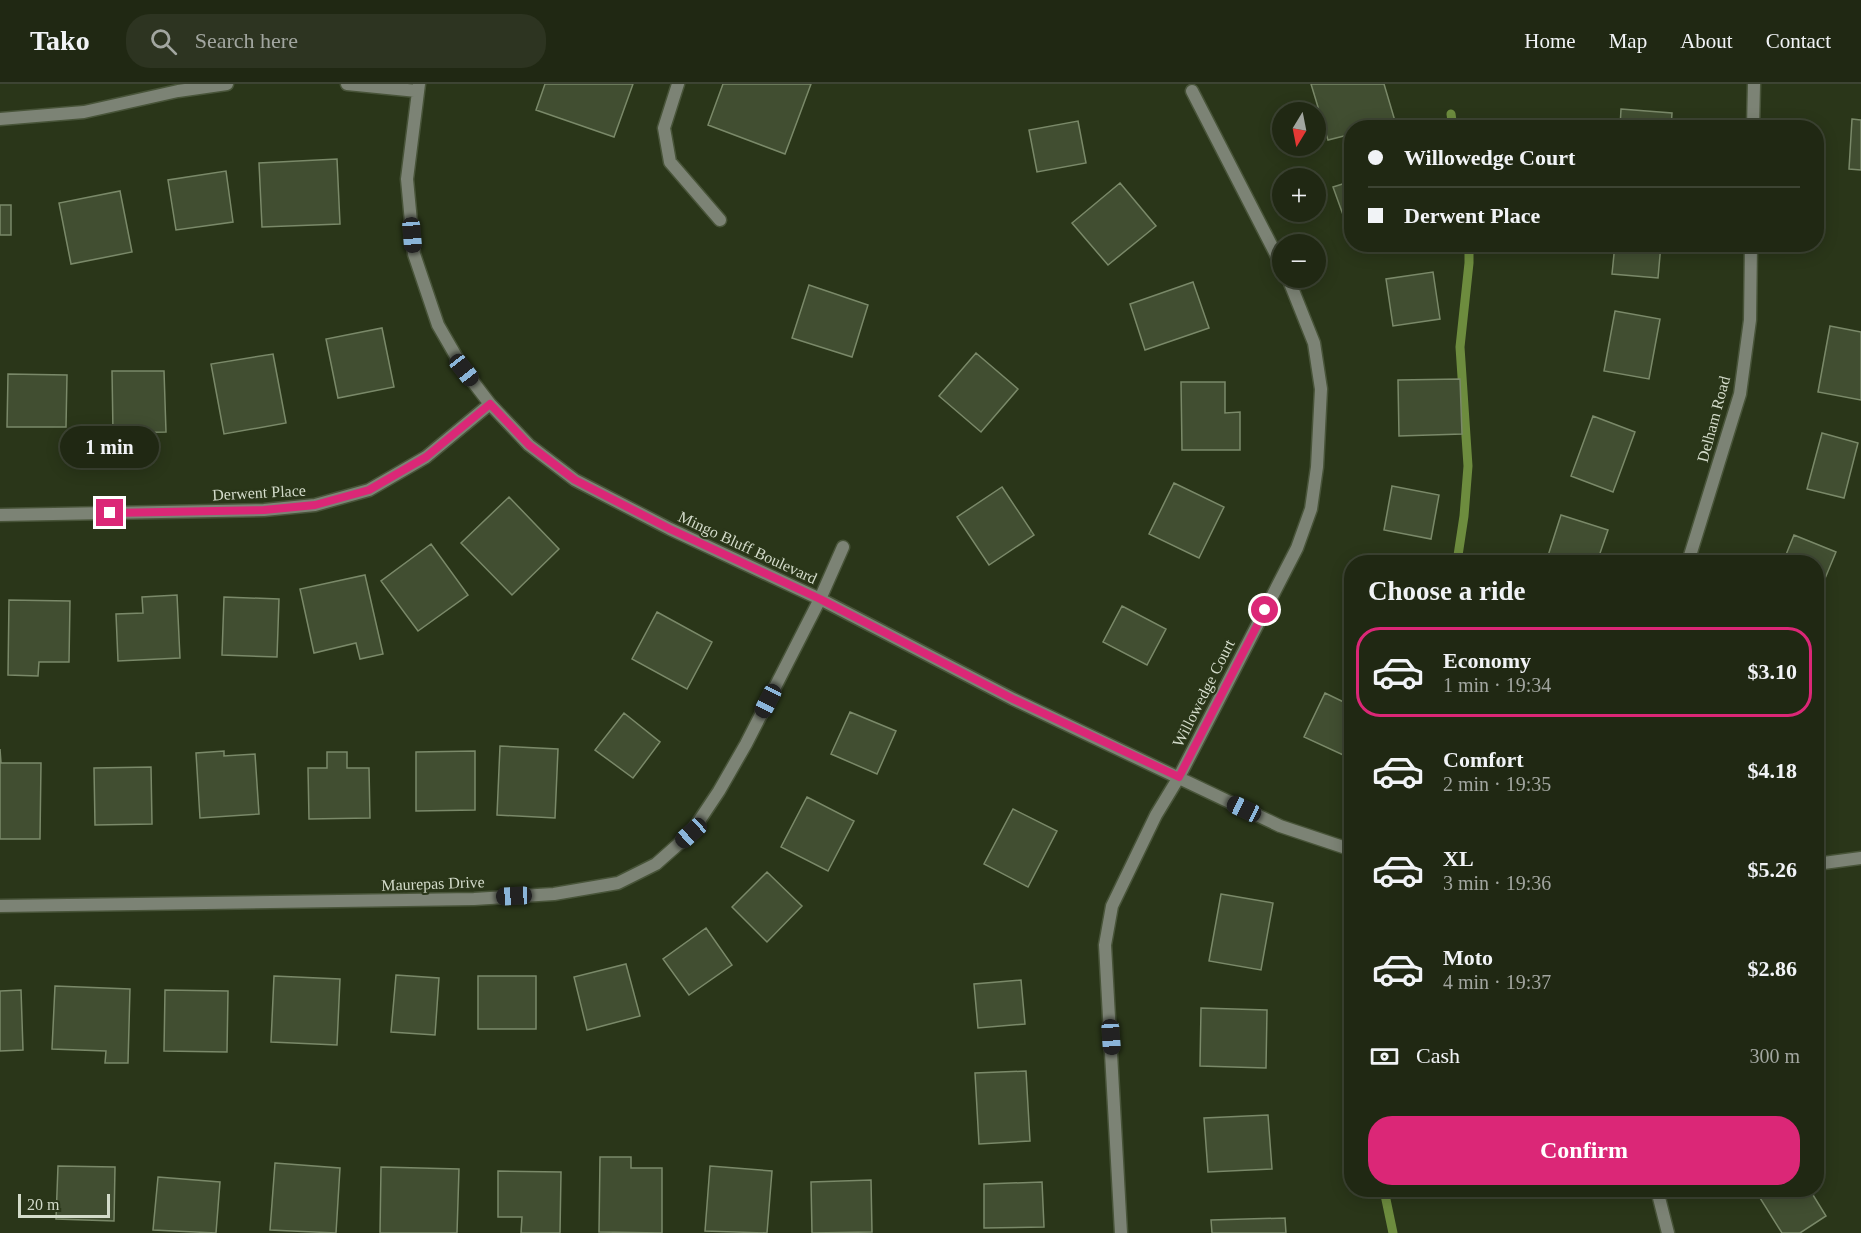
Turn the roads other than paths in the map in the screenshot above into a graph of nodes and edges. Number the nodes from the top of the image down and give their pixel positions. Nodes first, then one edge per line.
1 (227, 84) edge
2 (347, 84) edge
3 (678, 84) edge
4 (1754, 84) edge
5 (418, 88) edge
6 (1192, 91) dead end
7 (0, 119) edge
8 (1753, 120) edge
9 (720, 220) dead end
10 (1272, 247) edge
11 (1751, 252) edge
12 (1292, 288) edge
13 (490, 404) junction
14 (0, 515) edge
15 (843, 548) dead end
16 (1690, 555) edge
17 (820, 599) junction
18 (1179, 777) junction
19 (1344, 847) edge
20 (1861, 858) edge
21 (1824, 863) edge
22 (0, 906) edge
23 (1659, 1197) edge
24 (1121, 1233) edge
25 (1668, 1233) edge

1 - 7 street
2 - 5 street
3 - 9 street
4 - 8 street
5 - 13 street, Mingo Bluff Boulevard
6 - 10 street
11 - 16 street, Delham Road
12 - 18 street, Willowedge Court
13 - 14 street, Derwent Place
13 - 17 street, Mingo Bluff Boulevard
15 - 17 street, Maurepas Drive
17 - 18 street, Mingo Bluff Boulevard
17 - 22 street, Maurepas Drive
18 - 19 street, Mingo Bluff Boulevard
18 - 24 street, Willowedge Court
20 - 21 street
23 - 25 street

